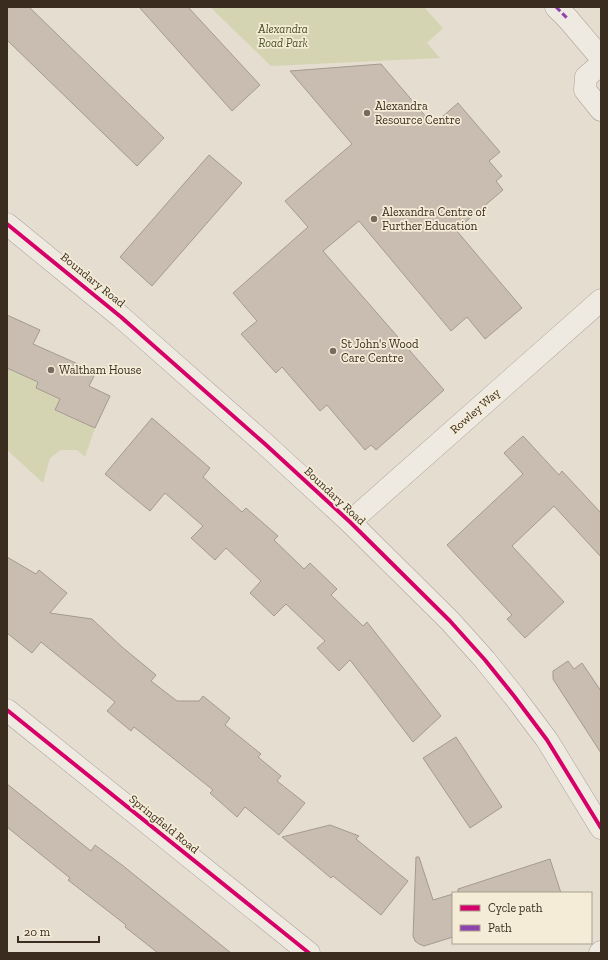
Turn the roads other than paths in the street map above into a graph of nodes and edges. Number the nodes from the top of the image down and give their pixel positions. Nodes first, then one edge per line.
1 (562, 13) edge
2 (601, 58) edge
3 (601, 64) edge
4 (601, 110) edge
5 (7, 224) edge
6 (601, 300) edge
7 (350, 522) junction
8 (7, 710) edge
9 (601, 828) edge
10 (309, 953) edge

1 - 2 street
3 - 4 street
5 - 7 street, Boundary Road
6 - 7 street, Rowley Way
7 - 9 street, Boundary Road
8 - 10 street, Springfield Road

